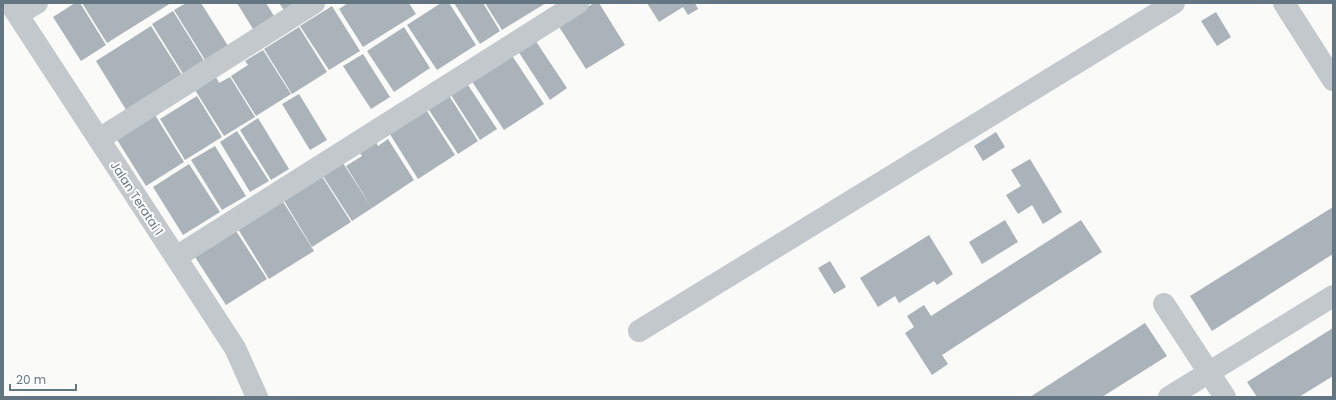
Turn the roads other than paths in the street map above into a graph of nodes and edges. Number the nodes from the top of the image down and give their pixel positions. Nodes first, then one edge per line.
1 (37, 3) edge
2 (314, 3) edge
3 (578, 3) edge
4 (1174, 3) edge
5 (1284, 3) edge
6 (14, 9) edge
7 (1333, 80) edge
8 (99, 139) junction
9 (176, 257) junction
10 (1333, 296) edge
11 (1164, 304) dead end
12 (639, 331) dead end
13 (1208, 372) junction
14 (257, 397) edge
15 (1169, 397) edge
16 (1225, 397) edge

1 - 6 street
2 - 8 street
3 - 9 street
4 - 12 street
5 - 7 street
6 - 8 street, Jalan Teratai 1
8 - 9 street, Jalan Teratai 1
9 - 14 street, Jalan Teratai 1
10 - 13 street
11 - 13 street
13 - 15 street
13 - 16 street

